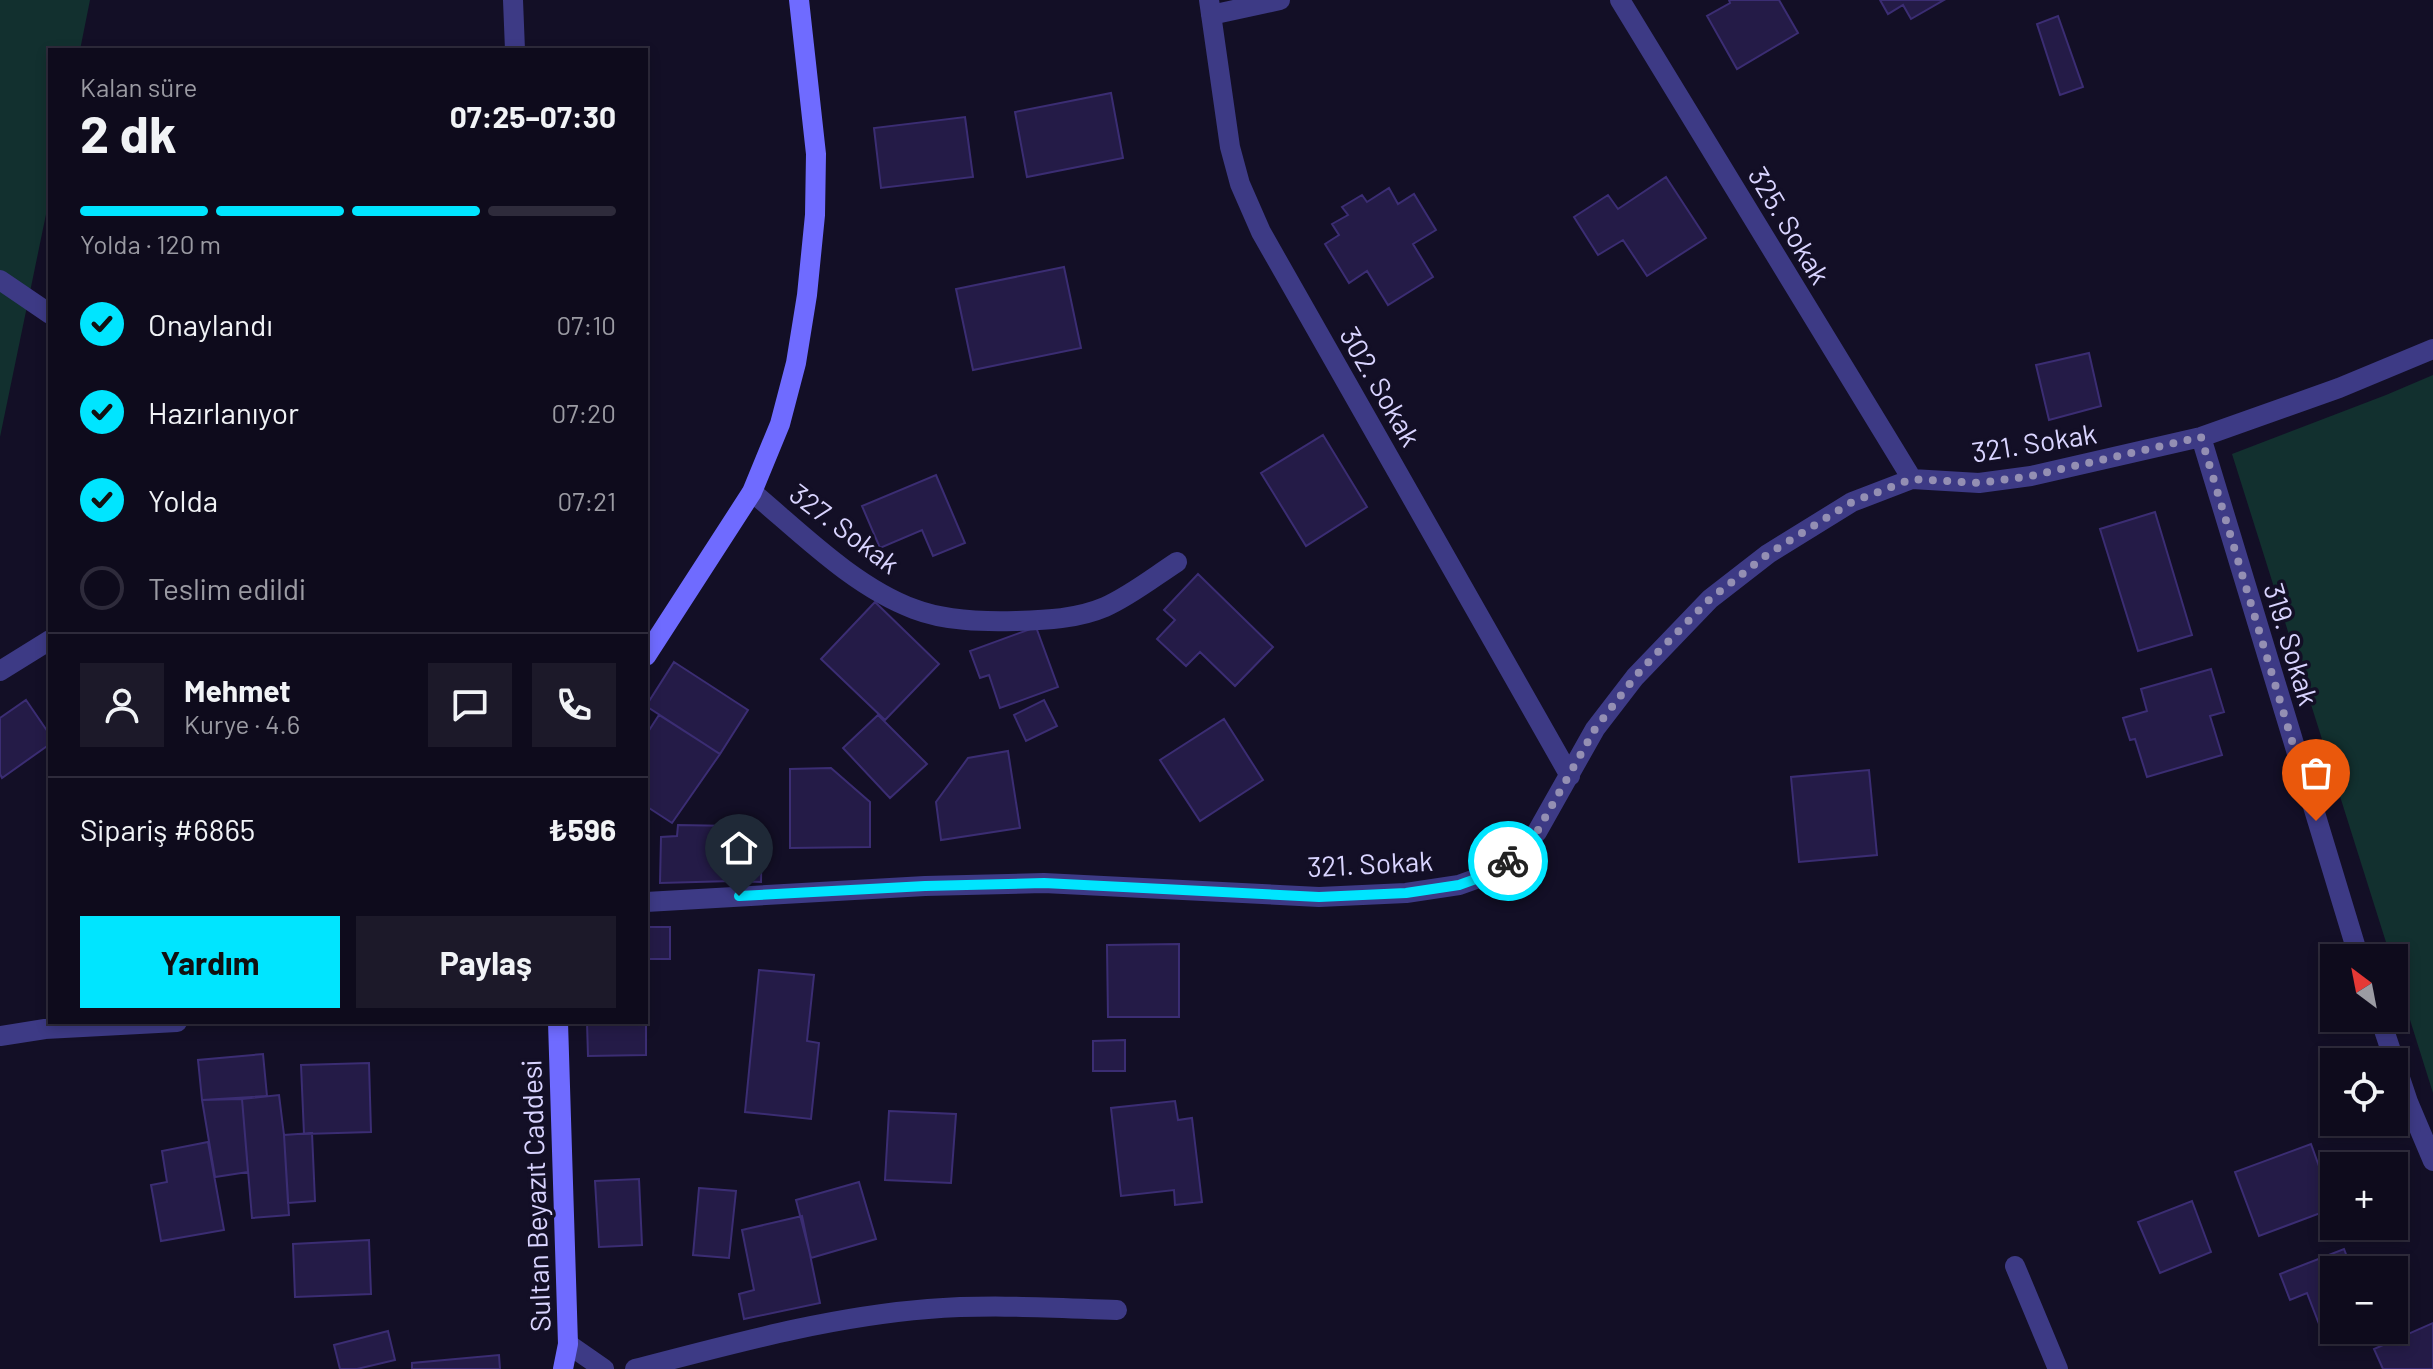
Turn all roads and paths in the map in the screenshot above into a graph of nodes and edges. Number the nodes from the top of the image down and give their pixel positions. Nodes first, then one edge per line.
1 (513, 0) edge
2 (799, 0) edge
3 (1280, 0) edge
4 (1620, 0) edge
5 (1210, 7) edge
6 (515, 48) edge
7 (0, 280) edge
8 (48, 313) edge
9 (2433, 349) edge
10 (2201, 437) junction
11 (1912, 479) junction
12 (752, 492) junction
13 (1177, 562) dead end
14 (48, 641) edge
15 (648, 653) edge
16 (0, 671) edge
17 (1570, 776) junction
18 (648, 902) edge
19 (2355, 944) edge
20 (139, 1024) edge
21 (558, 1024) edge
22 (2385, 1032) edge
23 (0, 1036) edge
24 (2433, 1161) edge
25 (2015, 1266) dead end
26 (1117, 1310) dead end
27 (568, 1344) junction
28 (563, 1369) edge
29 (604, 1369) edge
30 (635, 1369) edge
31 (2058, 1369) edge

1 - 6 street
2 - 12 street
3 - 5 street
4 - 11 street, 325. Sokak
5 - 17 street, 302. Sokak
7 - 8 street
9 - 10 street, 321. Sokak
10 - 11 street, 321. Sokak
10 - 19 street, 319. Sokak
11 - 17 street, 321. Sokak
12 - 13 street, 327. Sokak
12 - 15 street
14 - 16 street
17 - 18 street, 321. Sokak
20 - 23 street
21 - 27 street, Sultan Beyazıt Caddesi
22 - 24 street
25 - 31 street
26 - 30 street
27 - 28 street, Sultan Beyazıt Caddesi
27 - 29 street

